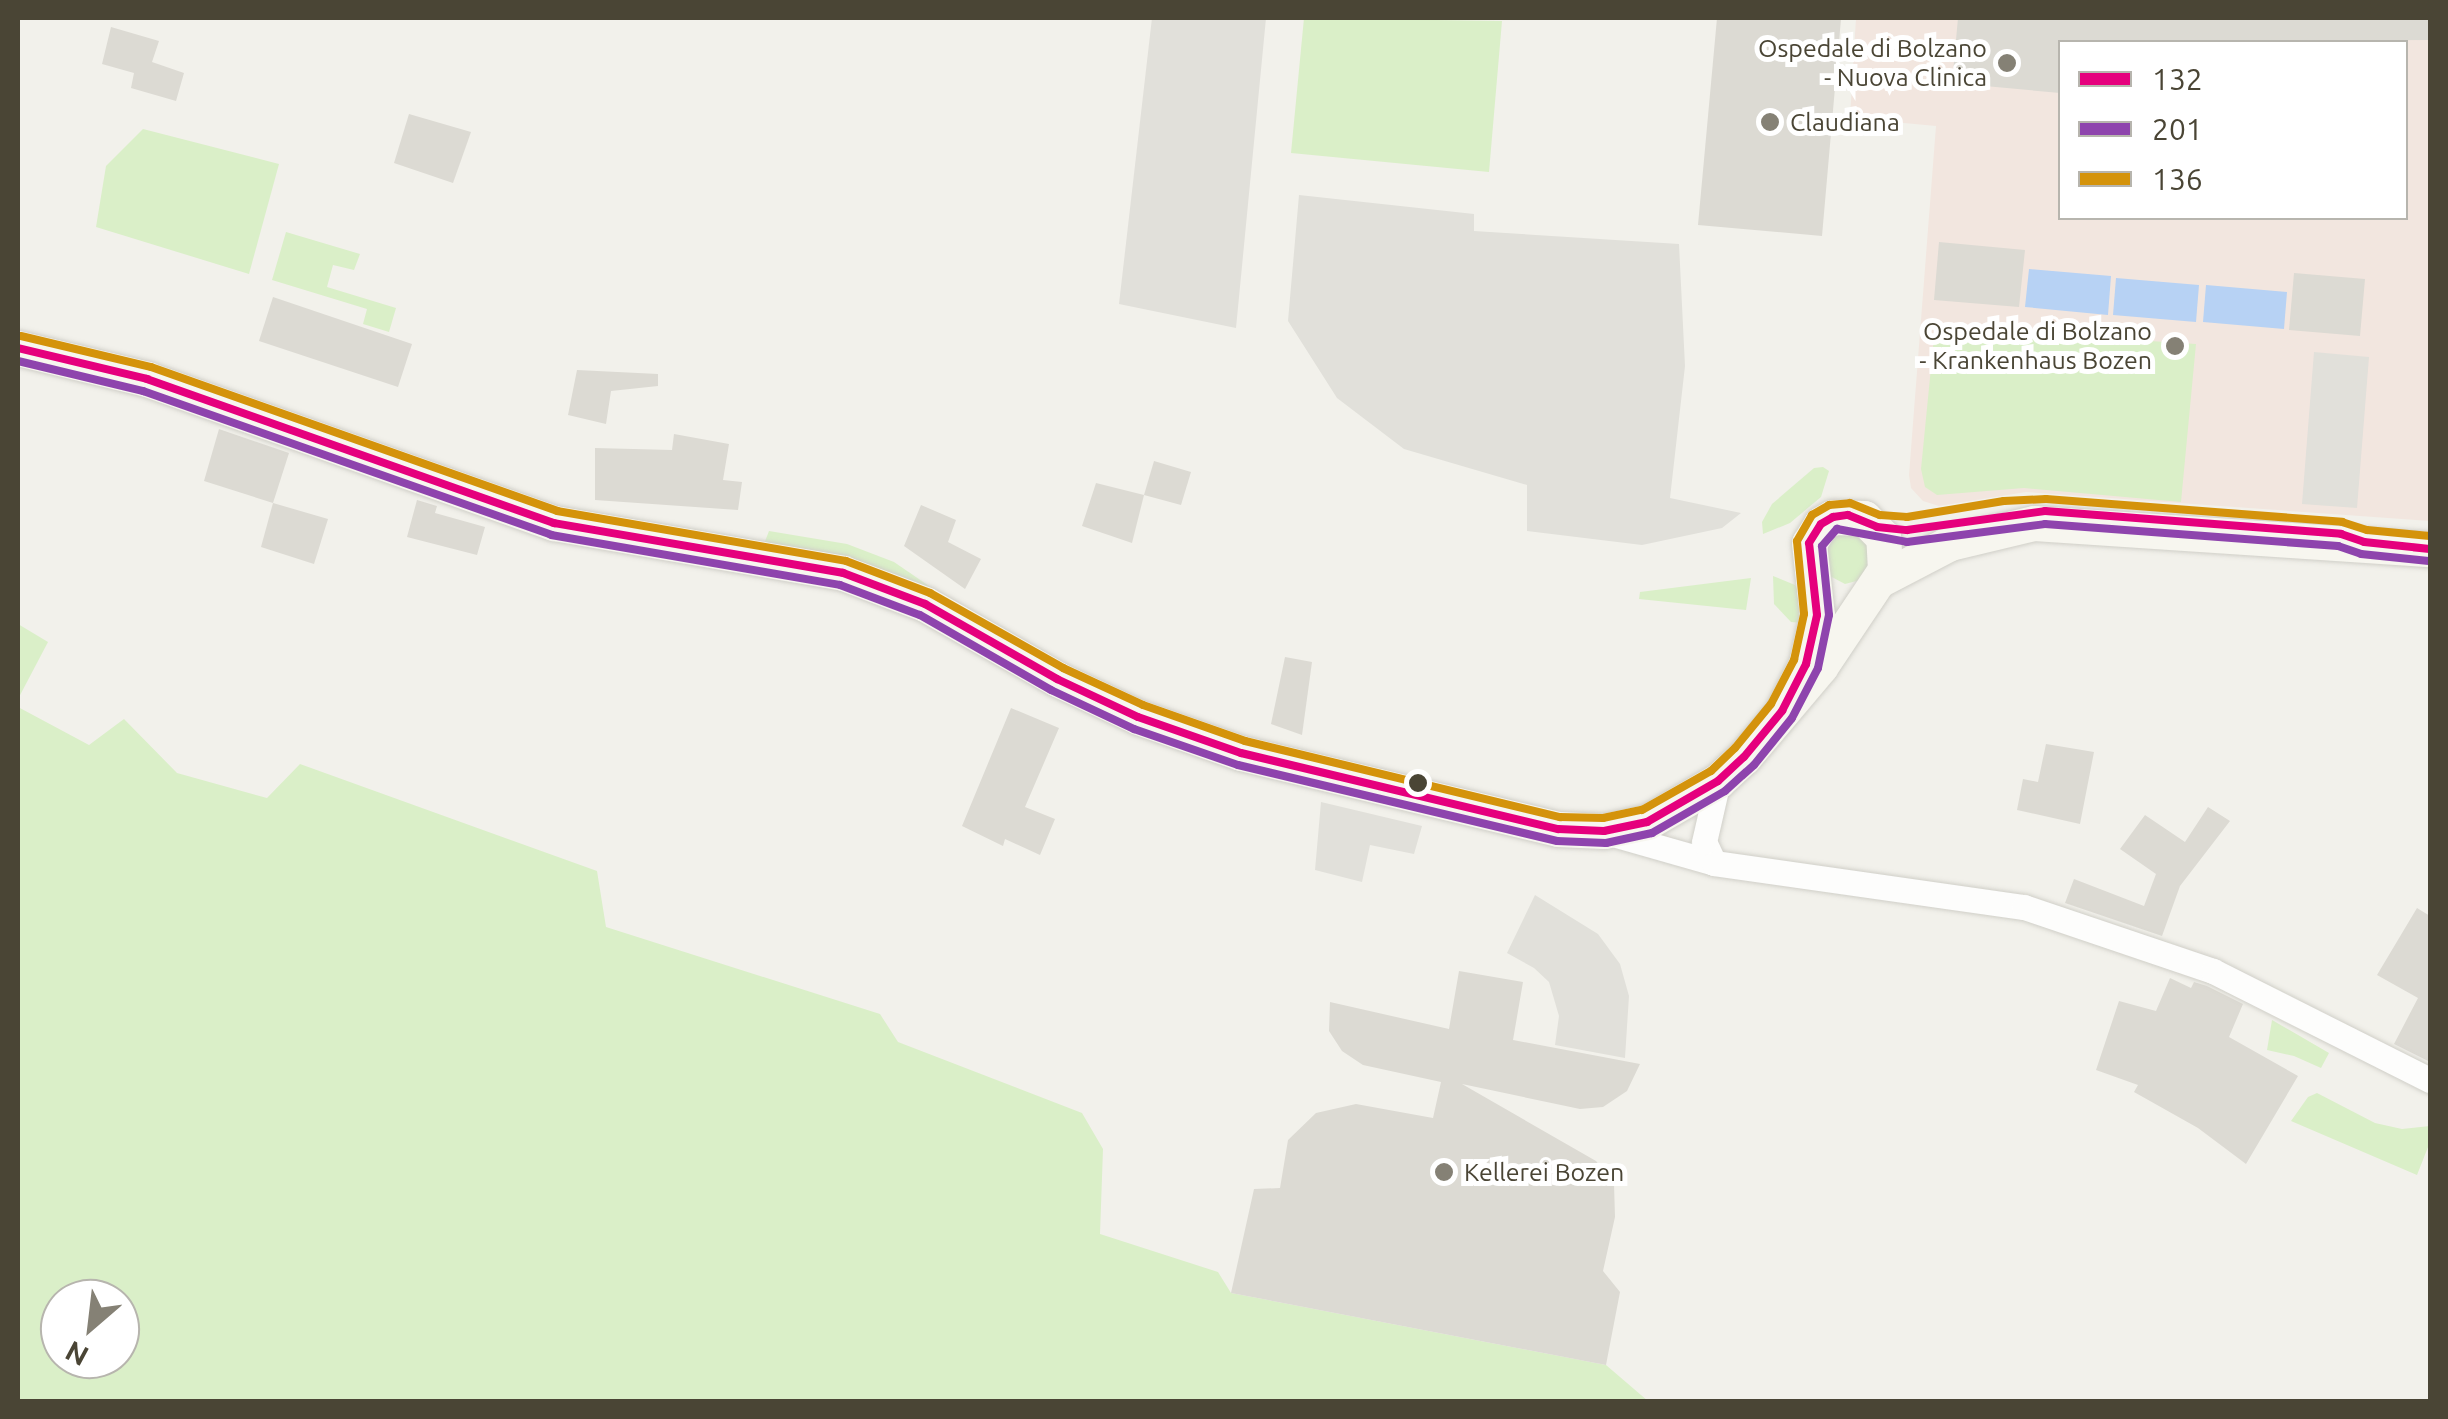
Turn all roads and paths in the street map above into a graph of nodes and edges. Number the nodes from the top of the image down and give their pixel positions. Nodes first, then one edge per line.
1 (18, 348) edge
2 (1876, 528) junction
3 (2364, 542) junction
4 (2430, 549) edge
5 (1812, 575) junction
6 (1877, 582) junction
7 (1782, 711) junction
8 (1718, 781) junction
9 (1604, 831) junction
10 (1714, 863) junction
11 (2430, 1080) edge

1 - 9 main road
2 - 3 main road
2 - 5 main road
2 - 6 main road
3 - 4 main road
3 - 6 main road
5 - 6 main road
5 - 7 main road
6 - 7 main road
7 - 8 main road
8 - 9 main road
8 - 10 street
9 - 10 street
10 - 11 street

